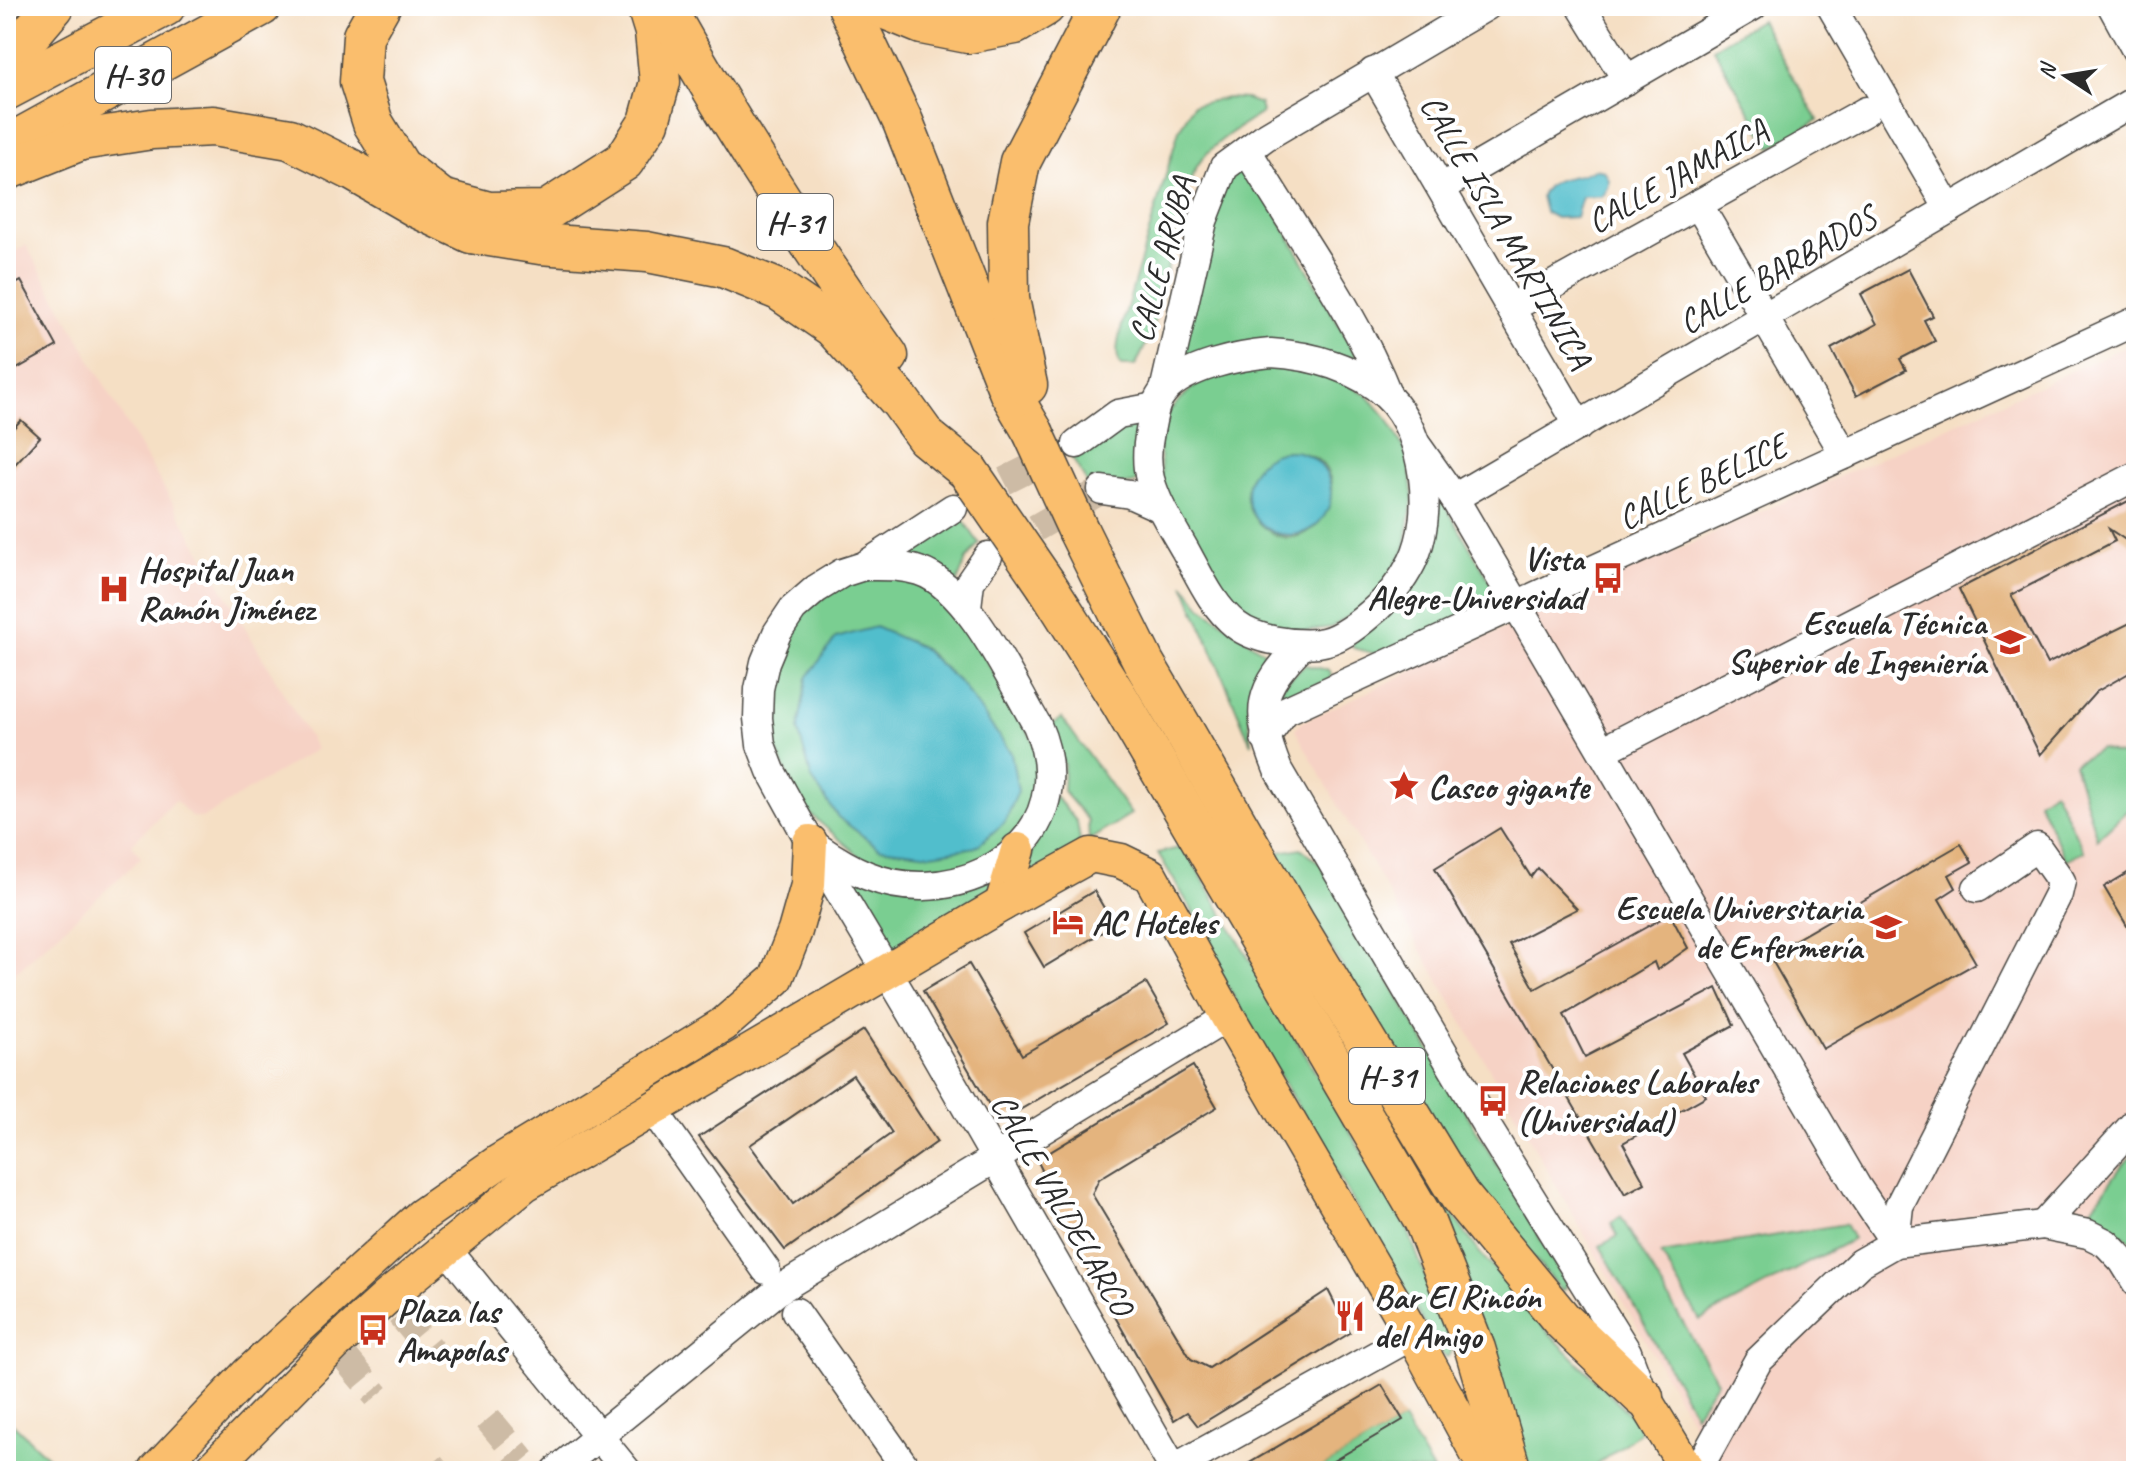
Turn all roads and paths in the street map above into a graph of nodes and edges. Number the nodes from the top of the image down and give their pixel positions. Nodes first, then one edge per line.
1 (54, 6) edge
2 (165, 6) edge
3 (261, 6) edge
4 (380, 6) edge
5 (647, 6) edge
6 (664, 6) edge
7 (848, 6) edge
8 (878, 6) edge
9 (1045, 6) edge
10 (1101, 6) edge
11 (1487, 6) edge
12 (1581, 6) edge
13 (1753, 6) edge
14 (1831, 6) edge
15 (2112, 6) edge
16 (2136, 50) edge
17 (6, 59) edge
18 (1373, 72) junction
19 (1627, 80) junction
20 (6, 90) edge
21 (2136, 100) edge
22 (1866, 111) dead end
23 (6, 146) edge
24 (1247, 150) junction
25 (6, 170) edge
26 (1454, 180) dead end
27 (1698, 204) junction
28 (1949, 209) junction
29 (1524, 301) dead end
30 (1762, 312) junction
31 (2136, 321) edge
32 (1018, 388) junction
33 (1389, 398) junction
34 (1160, 399) junction
35 (1579, 426) junction
36 (934, 433) junction
37 (1077, 444) tunnel mouth
38 (1418, 447) junction
39 (1845, 455) junction
40 (2136, 476) edge
41 (1102, 490) tunnel mouth
42 (1454, 498) junction
43 (953, 508) tunnel mouth
44 (1161, 508) junction
45 (988, 556) tunnel mouth
46 (864, 566) junction
47 (1517, 605) junction
48 (967, 607) junction
49 (1312, 643) junction
50 (1366, 674) junction
51 (1265, 738) junction
52 (1604, 750) junction
53 (810, 842) junction
54 (1018, 850) junction
55 (1977, 888) dead end
56 (1002, 904) junction
57 (886, 973) junction
58 (1228, 1017) junction
59 (661, 1121) dead end
60 (2136, 1122) edge
61 (995, 1158) junction
62 (2043, 1225) junction
63 (1895, 1243) junction
64 (445, 1247) junction
65 (766, 1270) dead end
66 (2136, 1282) edge
67 (796, 1312) dead end
68 (1413, 1335) junction
69 (1643, 1397) junction
70 (600, 1435) junction
71 (1172, 1470) edge
72 (156, 1471) edge
73 (210, 1471) edge
74 (556, 1471) edge
75 (627, 1471) edge
76 (908, 1471) edge
77 (1487, 1471) edge
78 (1511, 1471) edge
79 (1688, 1471) edge
80 (1697, 1471) edge

1 - 17 highway
2 - 20 highway, H-30
3 - 23 highway, H-30
4 - 5 highway
6 - 36 highway, H-31
7 - 32 highway
8 - 9 highway
10 - 32 highway
11 - 18 street, CALLE ARUBA
12 - 19 street
13 - 19 street
14 - 28 street
15 - 16 street
18 - 24 street, CALLE ARUBA
18 - 35 street, CALLE ISLA MARTINICA
19 - 26 street
21 - 28 street, CALLE BARBADOS
22 - 27 street, CALLE JAMAICA
24 - 33 street
24 - 34 street, CALLE ARUBA
25 - 36 highway
27 - 29 street, CALLE JAMAICA
27 - 30 street
28 - 30 street, CALLE BARBADOS
30 - 35 street, CALLE BARBADOS
30 - 39 street
31 - 39 street, CALLE BELICE
32 - 69 highway, H-31, bridge
33 - 34 street
33 - 38 street
34 - 37 street
34 - 44 street
35 - 42 street, CALLE BARBADOS
36 - 78 highway, H-31, bridge
38 - 42 street
38 - 49 street
39 - 47 street, CALLE BELICE
40 - 52 street
41 - 44 street
42 - 47 street
43 - 46 street, CALLE VALDELARCO
44 - 49 street
45 - 48 street
46 - 48 street
46 - 53 street, CALLE VALDELARCO
47 - 50 street, CALLE BELICE
47 - 52 street
48 - 54 street
49 - 50 street
49 - 51 street
50 - 51 street, CALLE BELICE
51 - 69 street
52 - 63 street
53 - 54 street
53 - 57 street, CALLE VALDELARCO
53 - 72 main road
54 - 56 main road
55 - 63 street
56 - 57 main road
56 - 58 main road
57 - 61 street, CALLE VALDELARCO
57 - 64 main road
58 - 61 street
58 - 68 main road
59 - 65 street
60 - 62 street
61 - 70 street
61 - 71 street, CALLE VALDELARCO
62 - 63 street
62 - 66 street
63 - 80 street
64 - 70 street
64 - 73 main road
67 - 76 street
68 - 71 street
68 - 77 main road
69 - 79 main road
70 - 74 street
70 - 75 street

